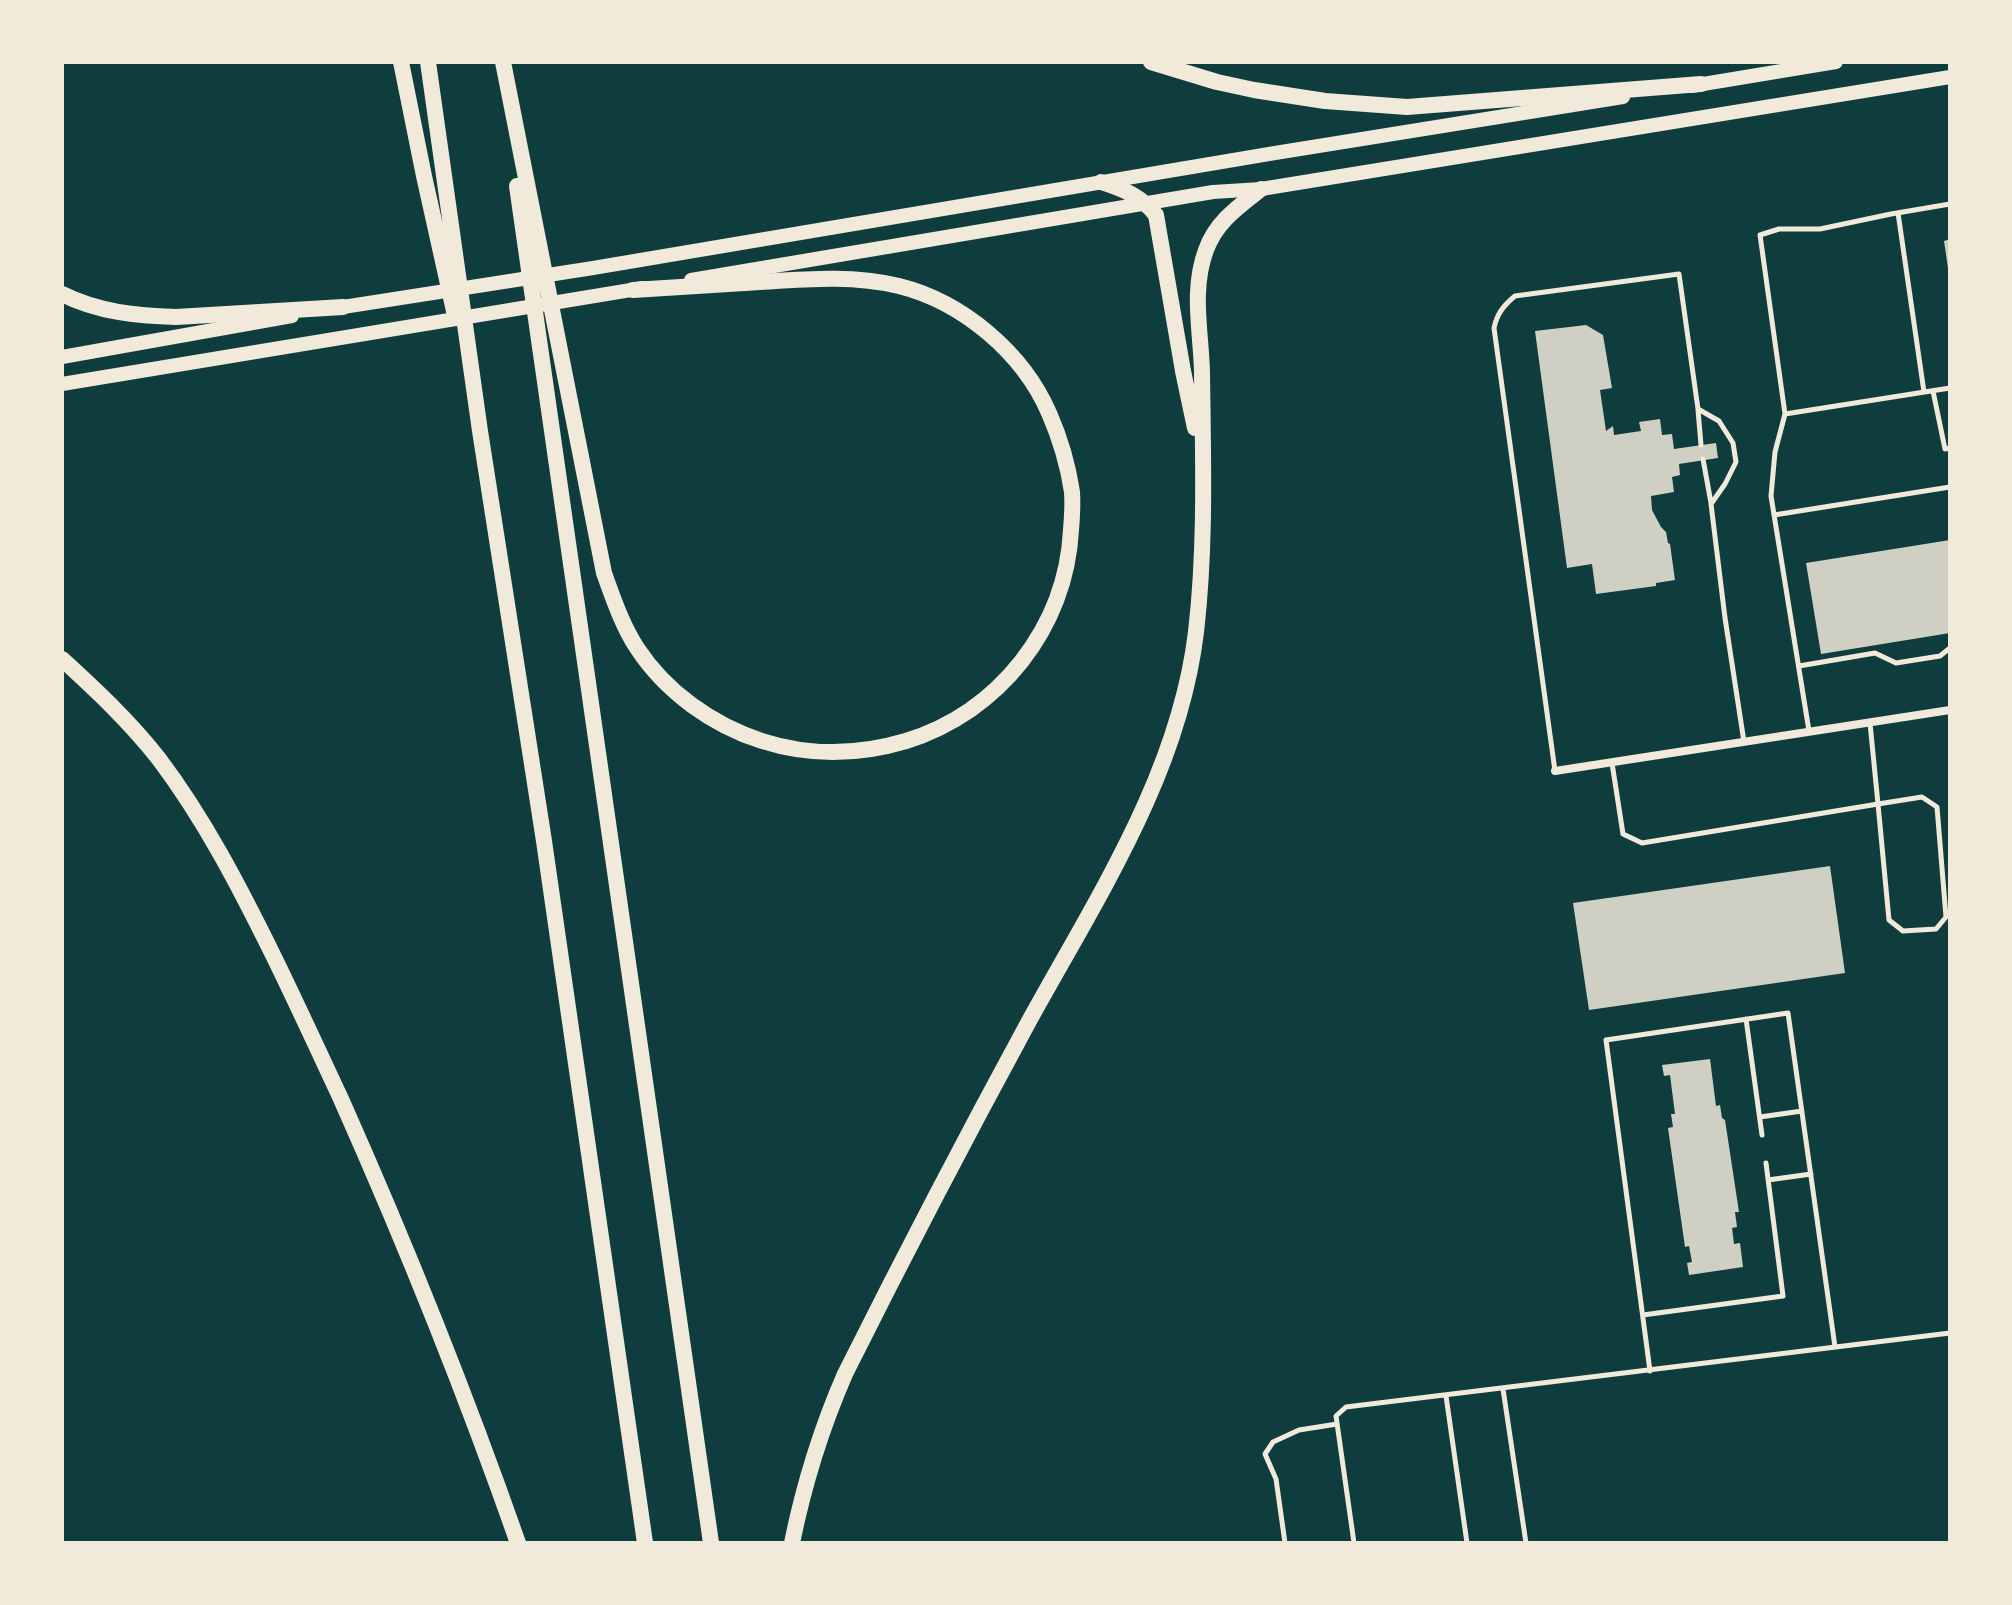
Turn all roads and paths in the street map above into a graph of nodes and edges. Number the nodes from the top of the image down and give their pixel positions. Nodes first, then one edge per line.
1 (401, 62) edge
2 (428, 62) edge
3 (501, 62) edge
4 (1151, 62) edge
5 (1836, 62) edge
6 (1950, 77) edge
7 (1701, 84) junction
8 (1101, 182) junction
9 (1261, 189) junction
10 (1147, 203) junction
11 (1950, 204) edge
12 (1898, 213) junction
13 (633, 290) junction
14 (62, 294) edge
15 (343, 307) junction
16 (62, 357) edge
17 (62, 384) edge
18 (1950, 388) edge
19 (1933, 391) junction
20 (1924, 392) junction
21 (1698, 409) junction
22 (1785, 414) junction
23 (480, 431) junction
24 (1701, 445) dead end
25 (1950, 448) edge
26 (1703, 459) dead end
27 (1203, 464) junction
28 (1950, 487) edge
29 (1711, 504) junction
30 (1774, 515) junction
31 (1950, 648) edge
32 (62, 659) edge
33 (1799, 666) junction
34 (1950, 710) edge
35 (1869, 722) junction
36 (1810, 732) junction
37 (1744, 742) junction
38 (1612, 762) junction
39 (1555, 771) joint
40 (1878, 804) junction
41 (1746, 1019) junction
42 (1802, 1111) junction
43 (1759, 1117) junction
44 (1762, 1135) dead end
45 (1766, 1163) dead end
46 (1811, 1174) junction
47 (1768, 1180) junction
48 (1643, 1315) junction
49 (1950, 1333) edge
50 (1835, 1347) junction
51 (1650, 1371) junction
52 (1503, 1389) junction
53 (1446, 1396) junction
54 (1337, 1424) junction
55 (518, 1543) edge
56 (645, 1543) edge
57 (711, 1543) edge
58 (792, 1543) edge
59 (1285, 1543) edge
60 (1354, 1543) edge
61 (1467, 1543) edge
62 (1526, 1543) edge

1 - 23 highway
2 - 23 highway
3 - 13 highway
3 - 57 highway
4 - 7 highway
5 - 7 main road
6 - 9 main road
7 - 8 main road
8 - 10 highway
8 - 15 main road
9 - 10 main road
9 - 27 highway
10 - 13 main road
10 - 27 highway
11 - 12 lane
12 - 20 lane
12 - 22 lane
13 - 17 main road
14 - 15 highway
15 - 16 main road
18 - 19 lane
19 - 20 lane
19 - 25 lane
20 - 22 lane
21 - 24 lane
21 - 29 lane
21 - 39 lane
22 - 30 lane
23 - 56 highway
26 - 29 lane
27 - 58 highway
28 - 30 lane
29 - 37 lane
30 - 33 lane
31 - 33 lane
32 - 55 highway
33 - 36 lane
34 - 35 street
35 - 36 street
35 - 40 lane
36 - 37 street
37 - 38 street
38 - 39 street
38 - 40 lane
40 - 40 lane
41 - 42 lane
41 - 43 lane
41 - 48 lane
42 - 43 lane
42 - 46 lane
43 - 44 lane
45 - 47 lane
46 - 47 lane
46 - 50 lane
47 - 48 lane
48 - 51 lane
49 - 50 lane
50 - 51 lane
51 - 52 lane
52 - 53 lane
52 - 62 lane
53 - 54 lane
53 - 61 lane
54 - 59 lane
54 - 60 lane

